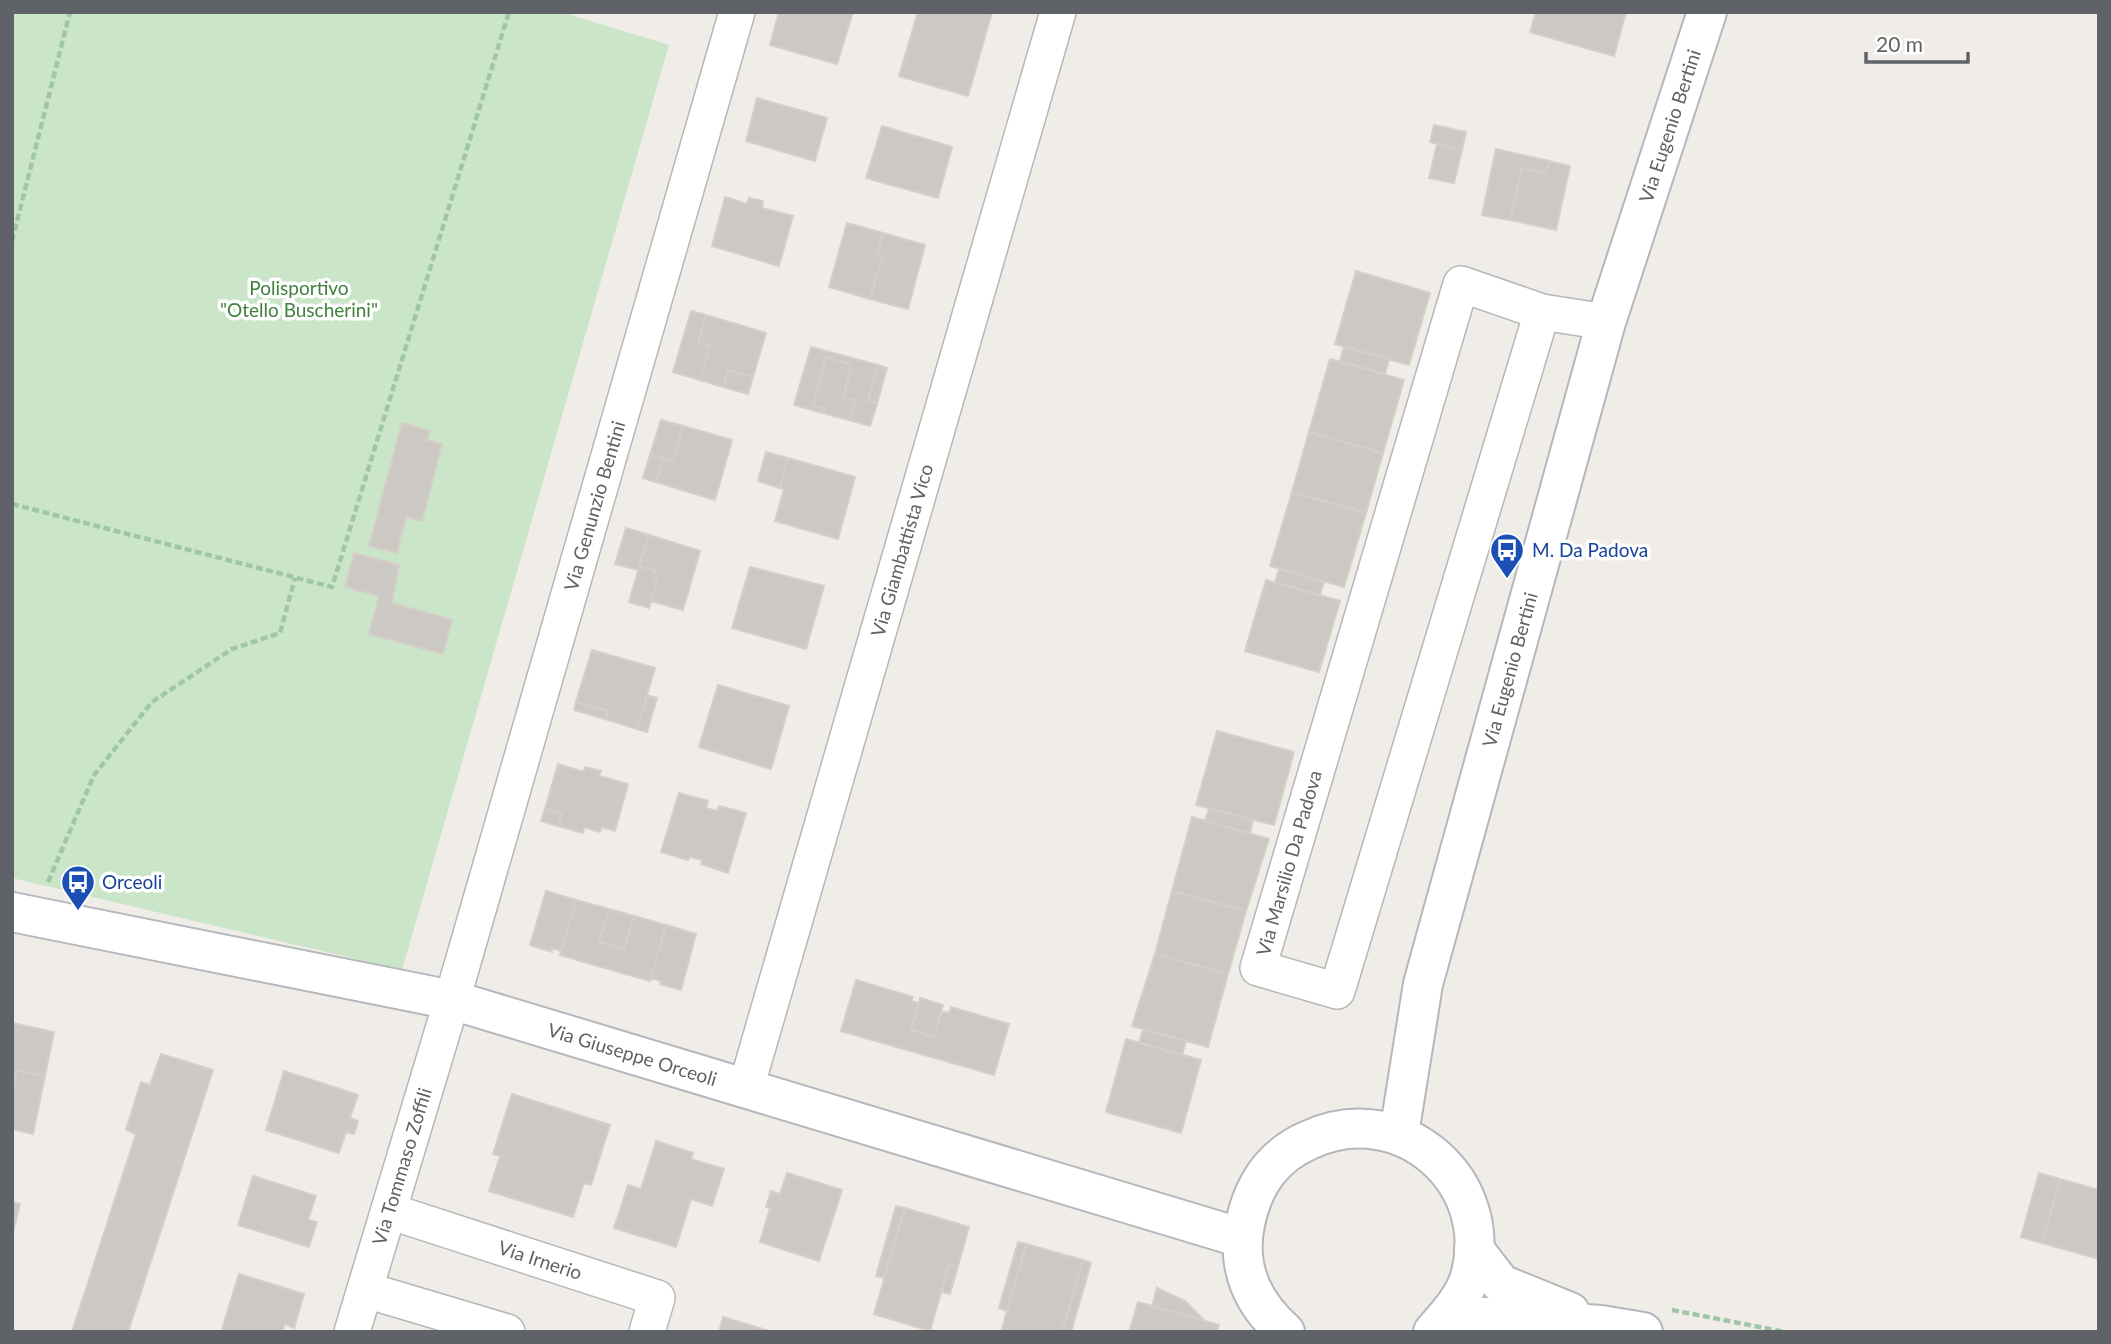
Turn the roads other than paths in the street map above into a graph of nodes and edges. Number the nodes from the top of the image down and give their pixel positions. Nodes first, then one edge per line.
1 (737, 12) edge
2 (1058, 12) edge
3 (1707, 12) edge
4 (1542, 312) junction
5 (1606, 323) junction
6 (12, 912) edge
7 (452, 1000) junction
8 (746, 1088) junction
9 (1399, 1134) junction
10 (389, 1211) junction
11 (1242, 1238) junction
12 (1474, 1249) junction
13 (366, 1290) junction
14 (1601, 1325) junction
15 (1275, 1327) edge
16 (352, 1332) edge
17 (507, 1332) edge
18 (647, 1332) edge
19 (1434, 1332) edge
20 (1643, 1332) edge

1 - 7 street, Via Genunzio Bentini
2 - 8 street, Via Giambattista Vico
3 - 5 street, Via Eugenio Bertini
4 - 4 street, Via Marsilio Da Padova
4 - 5 street, Via Marsilio Da Padova
5 - 9 street, Via Eugenio Bertini
6 - 7 street, Via Giuseppe Orceoli
7 - 8 street, Via Giuseppe Orceoli
7 - 10 street, Via Tommaso Zoffili
8 - 11 street, Via Giuseppe Orceoli
9 - 11 street
9 - 12 street
10 - 13 street, Via Tommaso Zoffili
10 - 18 street, Via Irnerio
11 - 15 street
12 - 14 street
12 - 19 street
13 - 16 street, Via Tommaso Zoffili
13 - 17 street
14 - 19 street
14 - 20 street

